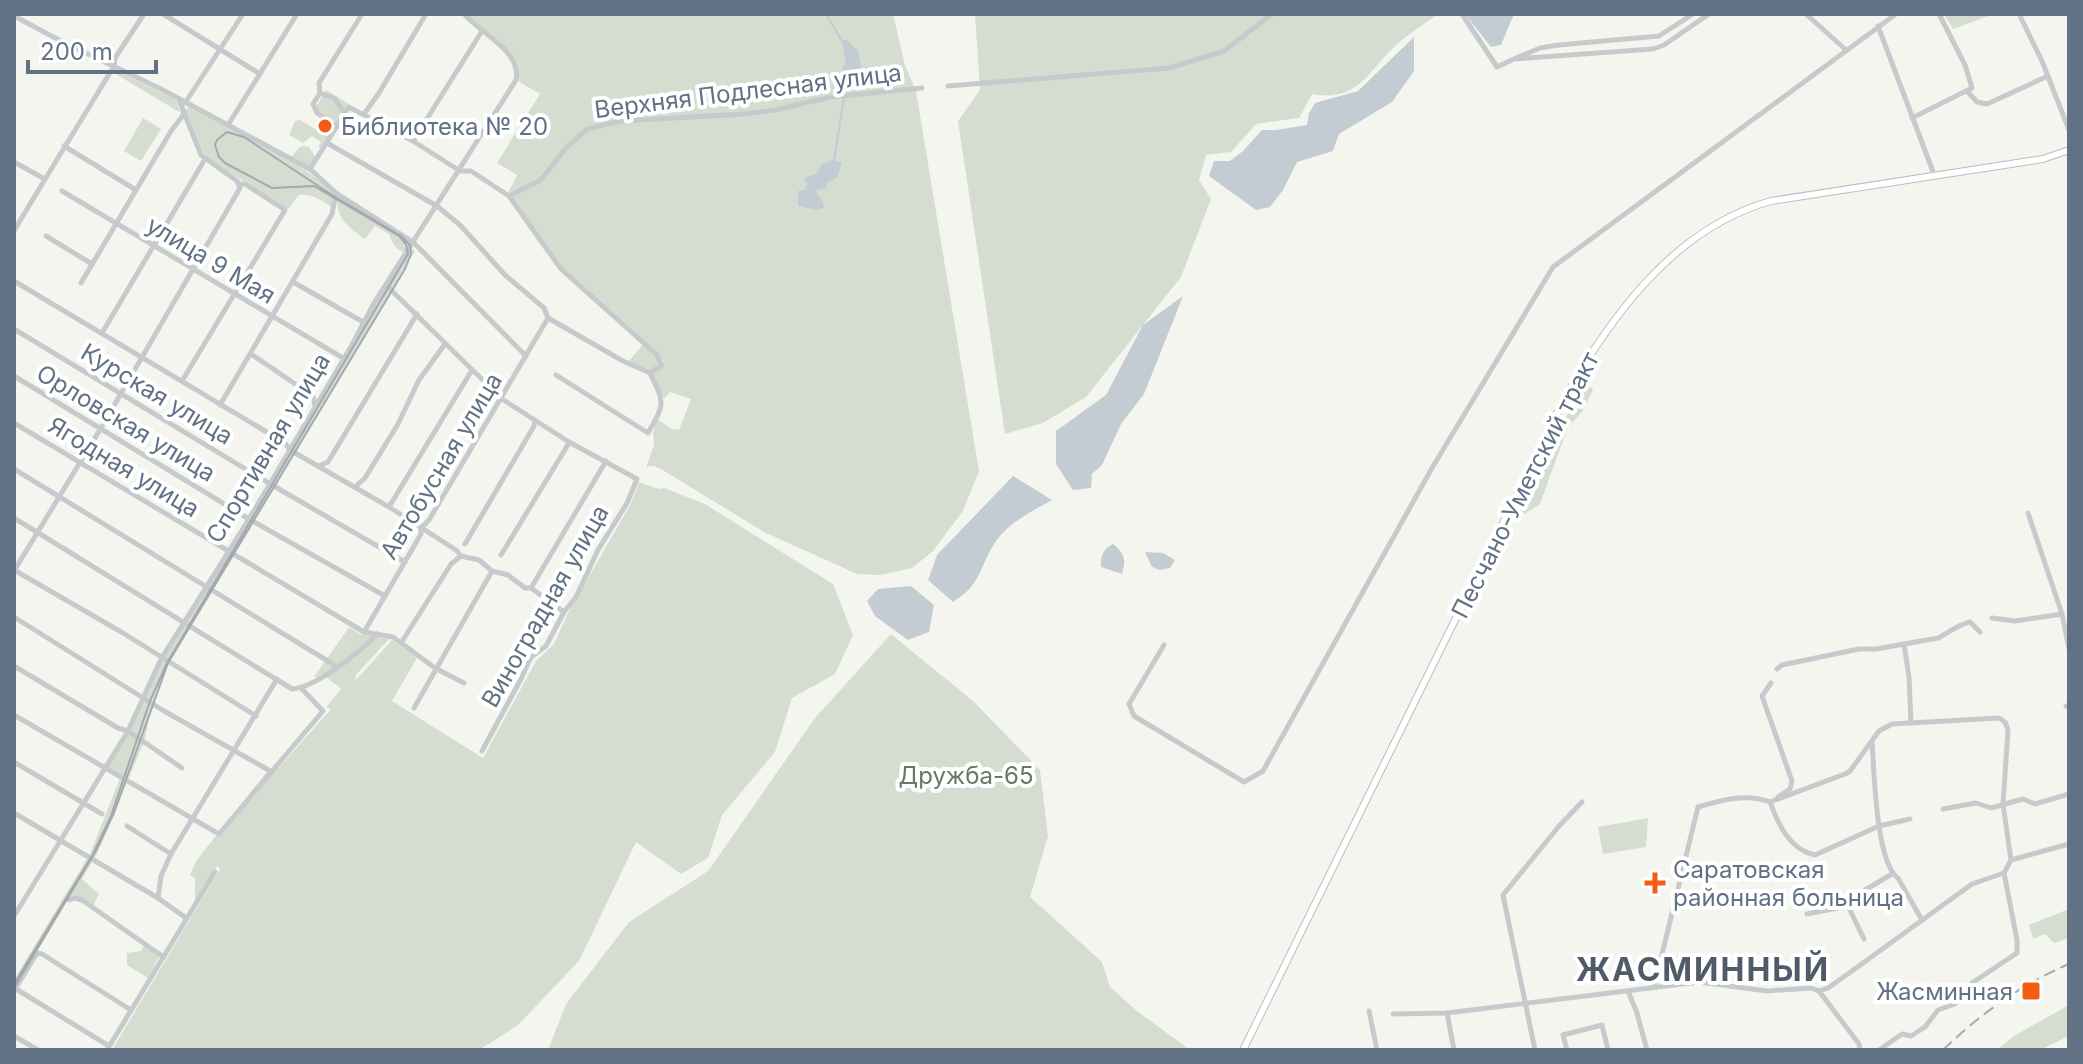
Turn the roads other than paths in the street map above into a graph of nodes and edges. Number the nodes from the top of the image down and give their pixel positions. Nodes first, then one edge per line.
1 (144, 14) edge
2 (163, 14) edge
3 (243, 14) edge
4 (297, 14) edge
5 (362, 14) edge
6 (426, 14) edge
7 (464, 14) edge
8 (1272, 14) edge
9 (1462, 14) edge
10 (1693, 14) edge
11 (1709, 14) edge
12 (1806, 14) edge
13 (1896, 14) edge
14 (1939, 14) edge
15 (2019, 14) edge
16 (14, 16) edge
17 (1878, 26) junction
18 (482, 31) junction
19 (1846, 50) junction
20 (221, 51) junction
21 (1514, 59) junction
22 (114, 66) junction
23 (260, 74) junction
24 (2048, 76) junction
25 (948, 86) dead end
26 (922, 88) dead end
27 (1967, 91) junction
28 (320, 93) junction
29 (179, 99) junction
30 (185, 103) junction
31 (184, 114) junction
32 (345, 114) junction
33 (364, 114) junction
34 (1912, 118) junction
35 (228, 125) junction
36 (337, 127) junction
37 (2069, 130) edge
38 (413, 141) junction
39 (327, 143) junction
40 (64, 146) junction
41 (2069, 150) edge
42 (205, 159) junction
43 (14, 162) edge
44 (310, 169) junction
45 (460, 171) junction
46 (1935, 177) junction
47 (43, 178) junction
48 (238, 183) junction
49 (136, 190) junction
50 (62, 191) dead end
51 (336, 193) junction
52 (509, 196) junction
53 (437, 206) junction
54 (116, 224) junction
55 (14, 231) edge
56 (46, 236) dead end
57 (413, 242) junction
58 (153, 246) junction
59 (92, 264) junction
60 (195, 269) junction
61 (14, 281) edge
62 (293, 282) junction
63 (81, 283) dead end
64 (386, 285) junction
65 (234, 294) junction
66 (417, 314) junction
67 (272, 317) junction
68 (548, 318) junction
69 (363, 322) junction
70 (14, 329) edge
71 (102, 333) junction
72 (445, 344) junction
73 (251, 354) junction
74 (526, 356) junction
75 (141, 357) junction
76 (343, 358) junction
77 (472, 370) junction
78 (650, 373) junction
79 (556, 375) dead end
80 (14, 376) edge
81 (182, 381) junction
82 (121, 393) junction
83 (502, 399) junction
84 (220, 405) junction
85 (315, 407) junction
86 (535, 419) junction
87 (14, 423) edge
88 (101, 428) junction
89 (569, 442) junction
90 (290, 450) junction
91 (606, 461) junction
92 (80, 462) junction
93 (320, 466) junction
94 (14, 469) edge
95 (269, 484) junction
96 (355, 487) junction
97 (59, 496) junction
98 (389, 507) junction
99 (2028, 513) dead end
100 (14, 518) edge
101 (249, 519) junction
102 (421, 528) junction
103 (38, 532) junction
104 (465, 544) dead end
105 (227, 551) junction
106 (501, 555) dead end
107 (461, 556) junction
108 (405, 562) junction
109 (14, 571) edge
110 (492, 571) junction
111 (207, 586) junction
112 (531, 588) junction
113 (385, 596) junction
114 (564, 612) junction
115 (2062, 614) junction
116 (14, 617) edge
117 (1992, 618) dead end
118 (183, 622) junction
119 (364, 632) junction
120 (1980, 632) dead end
121 (377, 634) junction
122 (401, 643) junction
123 (1904, 644) junction
124 (1164, 645) dead end
125 (2069, 649) edge
126 (161, 659) junction
127 (14, 666) edge
128 (336, 666) junction
129 (435, 668) junction
130 (1777, 669) dead end
131 (277, 679) junction
132 (464, 683) dead end
133 (1771, 683) dead end
134 (301, 688) junction
135 (143, 698) junction
136 (414, 708) dead end
137 (14, 715) edge
138 (256, 716) junction
139 (1911, 723) junction
140 (128, 731) junction
141 (1872, 742) junction
142 (234, 751) junction
143 (482, 751) dead end
144 (14, 762) edge
145 (182, 768) dead end
146 (104, 769) junction
147 (272, 772) junction
148 (2069, 794) edge
149 (1582, 802) dead end
150 (1770, 802) junction
151 (83, 803) junction
152 (2003, 804) junction
153 (1943, 809) dead end
154 (14, 813) edge
155 (102, 814) dead end
156 (1910, 819) dead end
157 (194, 820) junction
158 (127, 826) dead end
159 (1879, 826) junction
160 (60, 839) junction
161 (2069, 844) edge
162 (171, 854) junction
163 (2011, 860) junction
164 (215, 872) dead end
165 (2004, 873) junction
166 (1892, 874) junction
167 (158, 898) junction
168 (69, 900) dead end
169 (1848, 906) junction
170 (1807, 914) dead end
171 (14, 916) edge
172 (186, 918) junction
173 (1922, 920) junction
174 (1864, 939) dead end
175 (162, 956) junction
176 (1654, 987) junction
177 (15, 990) edge
178 (1628, 991) junction
179 (1819, 991) junction
180 (1524, 1003) junction
181 (131, 1010) junction
182 (1369, 1011) dead end
183 (1447, 1013) junction
184 (1393, 1014) dead end
185 (14, 1036) edge
186 (108, 1048) edge
187 (38, 1050) edge
188 (1243, 1050) edge
189 (1377, 1050) edge
190 (1454, 1050) edge
191 (1535, 1050) edge
192 (1567, 1050) edge
193 (1608, 1050) edge
194 (1647, 1050) edge
195 (1860, 1050) edge
196 (1879, 1050) edge

1 - 22 street
2 - 20 street
3 - 20 street
4 - 23 street
5 - 28 street
6 - 33 street
7 - 18 street, Спортивная улица
8 - 25 street
9 - 21 street
10 - 21 street
11 - 21 street
12 - 19 street
13 - 17 street
14 - 27 street
15 - 24 street
16 - 22 street
17 - 19 street
17 - 34 street
18 - 38 street
18 - 45 street, Спортивная улица
19 - 124 street
20 - 23 street
20 - 30 street
22 - 29 street
22 - 40 street
23 - 35 street
24 - 27 street
24 - 37 street
26 - 52 street, Верхняя Подлесная улица
27 - 34 street
28 - 32 street
28 - 36 street
29 - 30 street
29 - 31 street
30 - 35 street
31 - 42 street
31 - 49 street
32 - 33 street
32 - 36 street
33 - 38 street
34 - 46 street
35 - 44 street
36 - 39 street
38 - 45 street
39 - 44 street
39 - 53 street
40 - 47 street
40 - 49 street
41 - 46 main road, Песчано-Уметский тракт
42 - 48 street
42 - 58 street
43 - 47 street
44 - 51 street
45 - 52 street
45 - 53 street, Спортивная улица
46 - 188 main road, Песчано-Уметский тракт
47 - 55 street
48 - 60 street
48 - 65 street
49 - 54 street
50 - 54 street, улица 9 Мая
51 - 57 street
51 - 62 street
52 - 78 street
53 - 57 street, Спортивная улица
53 - 68 street
54 - 58 street, улица 9 Мая
54 - 59 street
56 - 59 street
57 - 64 street, Спортивная улица
57 - 74 street
58 - 60 street, улица 9 Мая
58 - 71 street
59 - 63 street
60 - 65 street, улица 9 Мая
60 - 75 street
61 - 71 street
62 - 67 street
62 - 69 street
64 - 66 street
64 - 69 street, Спортивная улица
65 - 67 street, улица 9 Мая
65 - 81 street
66 - 72 street
66 - 93 street
67 - 73 street
67 - 76 street, улица 9 Мая
68 - 74 street, Автобусная улица
68 - 78 street
69 - 76 street, Спортивная улица
70 - 82 street, Курская улица
71 - 75 street
72 - 77 street
72 - 96 street
73 - 84 street
73 - 85 street
74 - 83 street, Автобусная улица
75 - 81 street
75 - 82 street
76 - 85 street, Спортивная улица
77 - 83 street
77 - 98 street
78 - 79 street
80 - 88 street, Орловская улица
81 - 84 street
82 - 88 street
82 - 95 street, Курская улица
83 - 86 street
83 - 102 street, Автобусная улица
84 - 90 street
85 - 90 street, Спортивная улица
86 - 89 street
86 - 104 street
87 - 92 street, Ягодная улица
88 - 92 street
88 - 101 street, Орловская улица
89 - 91 street
89 - 106 street
90 - 93 street
90 - 95 street, Спортивная улица
91 - 112 street
91 - 114 street, Виноградная улица
92 - 97 street
92 - 105 street, Ягодная улица
93 - 96 street
94 - 97 street
95 - 101 street, Спортивная улица
95 - 108 street, Курская улица
96 - 98 street
97 - 103 street
97 - 111 street
98 - 102 street
99 - 115 street
100 - 103 street
101 - 105 street, Спортивная улица
101 - 113 street, Орловская улица
102 - 107 street
102 - 108 street, Автобусная улица
103 - 109 street
103 - 118 street
105 - 111 street, Спортивная улица
105 - 119 street, Ягодная улица
107 - 110 street
107 - 122 street
108 - 113 street, Автобусная улица
109 - 126 street
110 - 112 street
110 - 129 street
111 - 118 street, Спортивная улица
111 - 128 street
112 - 114 street
113 - 119 street, Автобусная улица
114 - 143 street, Виноградная улица
115 - 117 street
115 - 125 street
116 - 135 street
118 - 126 street, Спортивная улица
118 - 131 street
119 - 121 street, Ягодная улица
120 - 123 street
121 - 122 street, Ягодная улица
121 - 128 street
122 - 129 street, Ягодная улица
123 - 130 street
123 - 139 street
126 - 135 street, Спортивная улица
126 - 138 street
127 - 140 street
128 - 134 street
129 - 132 street, Ягодная улица
129 - 136 street
131 - 134 street
131 - 138 street
133 - 150 street
134 - 147 street
135 - 140 street, Спортивная улица
135 - 142 street
137 - 146 street
138 - 142 street
139 - 141 street
139 - 152 street
140 - 145 street
140 - 146 street, Спортивная улица
141 - 150 street
141 - 159 street
142 - 147 street
142 - 157 street
144 - 151 street
146 - 151 street, Спортивная улица
146 - 157 street
147 - 157 street
148 - 152 street
149 - 180 street
150 - 159 street
150 - 176 street
151 - 155 street
151 - 160 street, Спортивная улица
152 - 153 street
152 - 163 street
154 - 160 street
156 - 159 street
157 - 162 street
158 - 162 street
159 - 166 street
160 - 167 street
160 - 171 street, Спортивная улица
161 - 163 street
162 - 167 street
163 - 165 street
164 - 172 street
165 - 173 street
165 - 196 street
166 - 169 street
166 - 173 street
167 - 172 street
168 - 175 street
169 - 170 street
169 - 174 street
172 - 175 street
173 - 179 street
175 - 181 street
176 - 178 street
176 - 179 street
177 - 181 street
177 - 186 street
178 - 180 street
178 - 194 street
179 - 195 street
180 - 183 street
180 - 191 street
181 - 186 street
182 - 189 street
183 - 184 street
183 - 190 street
185 - 187 street
192 - 193 street

